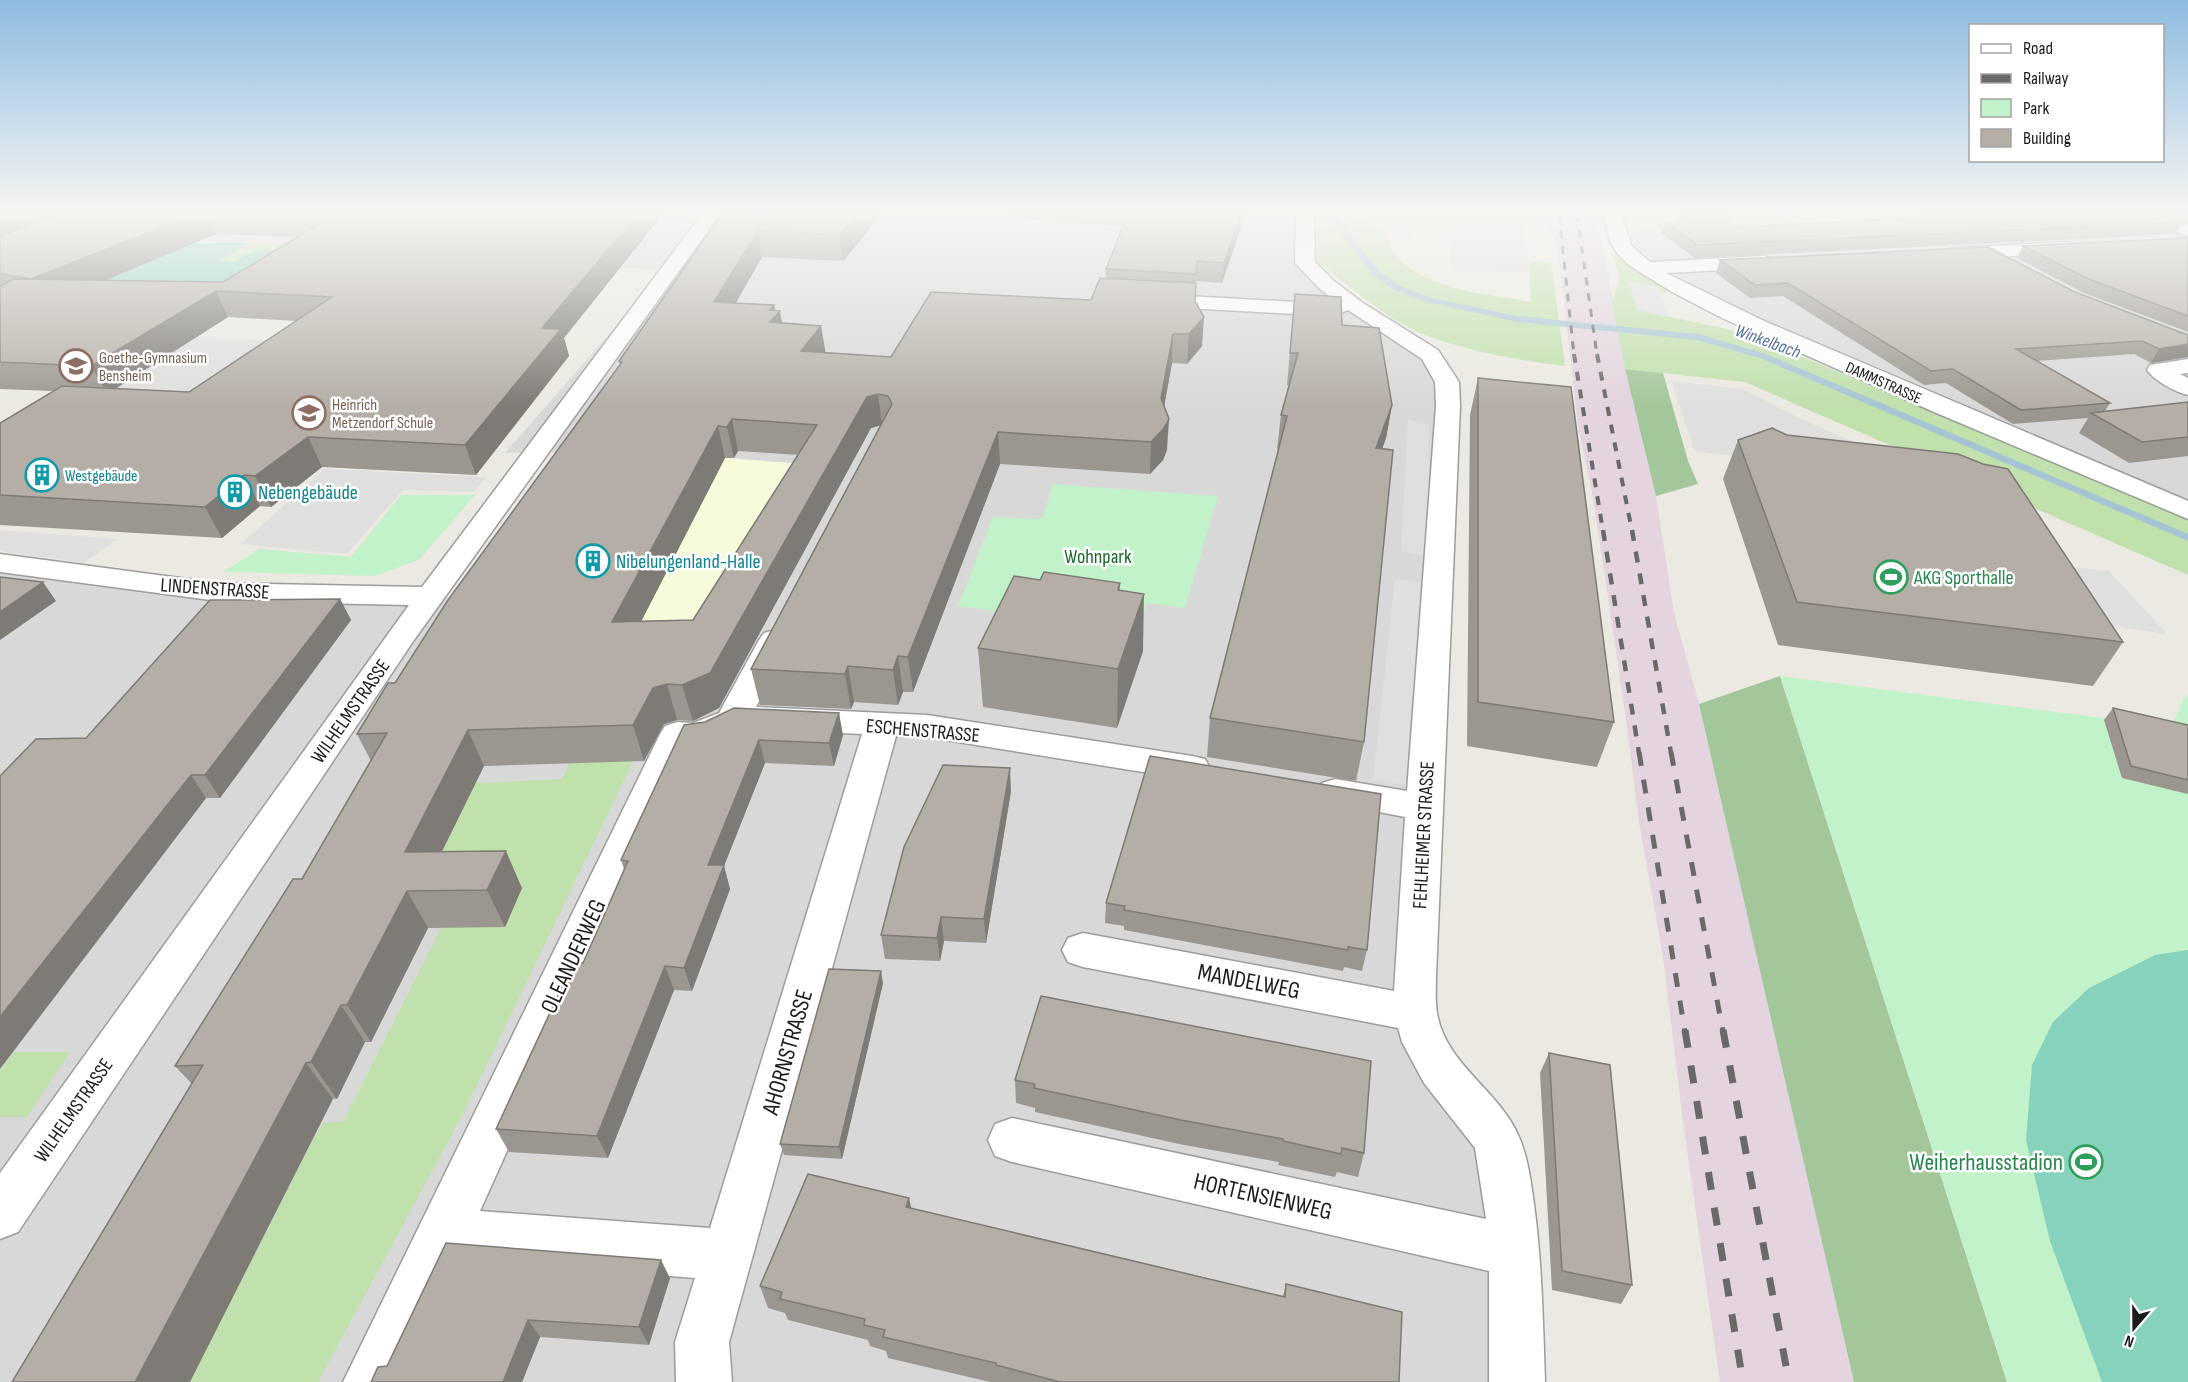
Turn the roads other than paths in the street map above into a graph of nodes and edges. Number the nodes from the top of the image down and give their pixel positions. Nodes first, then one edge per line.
1 (664, 278) edge
2 (1320, 278) edge
3 (1663, 278) edge
4 (1130, 299) edge
5 (1356, 307) junction
6 (2188, 366) edge
7 (2188, 388) edge
8 (2188, 512) edge
9 (0, 563) edge
10 (432, 596) junction
11 (789, 612) edge
12 (735, 717) junction
13 (882, 724) junction
14 (1225, 774) edge
15 (1308, 788) edge
16 (1425, 807) junction
17 (1083, 950) dead end
18 (1415, 1013) junction
19 (1012, 1140) dead end
20 (0, 1215) edge
21 (444, 1233) junction
22 (1515, 1251) junction
23 (728, 1255) junction
24 (371, 1382) edge
25 (704, 1382) edge
26 (1517, 1382) edge

1 - 10 street, WILHELMSTRASSE
2 - 5 street, FEHLHEIMER STRASSE
3 - 8 street, DAMMSTRASSE
4 - 5 street
5 - 16 street, FEHLHEIMER STRASSE
6 - 7 street
9 - 10 street, LINDENSTRASSE
10 - 20 street, WILHELMSTRASSE
11 - 12 street
12 - 13 street, ESCHENSTRASSE
12 - 21 street, OLEANDERWEG
13 - 14 street, ESCHENSTRASSE
13 - 23 street, AHORNSTRASSE
15 - 16 street
16 - 18 street, FEHLHEIMER STRASSE
17 - 18 street, MANDELWEG
18 - 22 street, FEHLHEIMER STRASSE
19 - 22 street, HORTENSIENWEG
21 - 23 street
21 - 24 street, OLEANDERWEG
22 - 26 street, FEHLHEIMER STRASSE
23 - 25 street, AHORNSTRASSE

